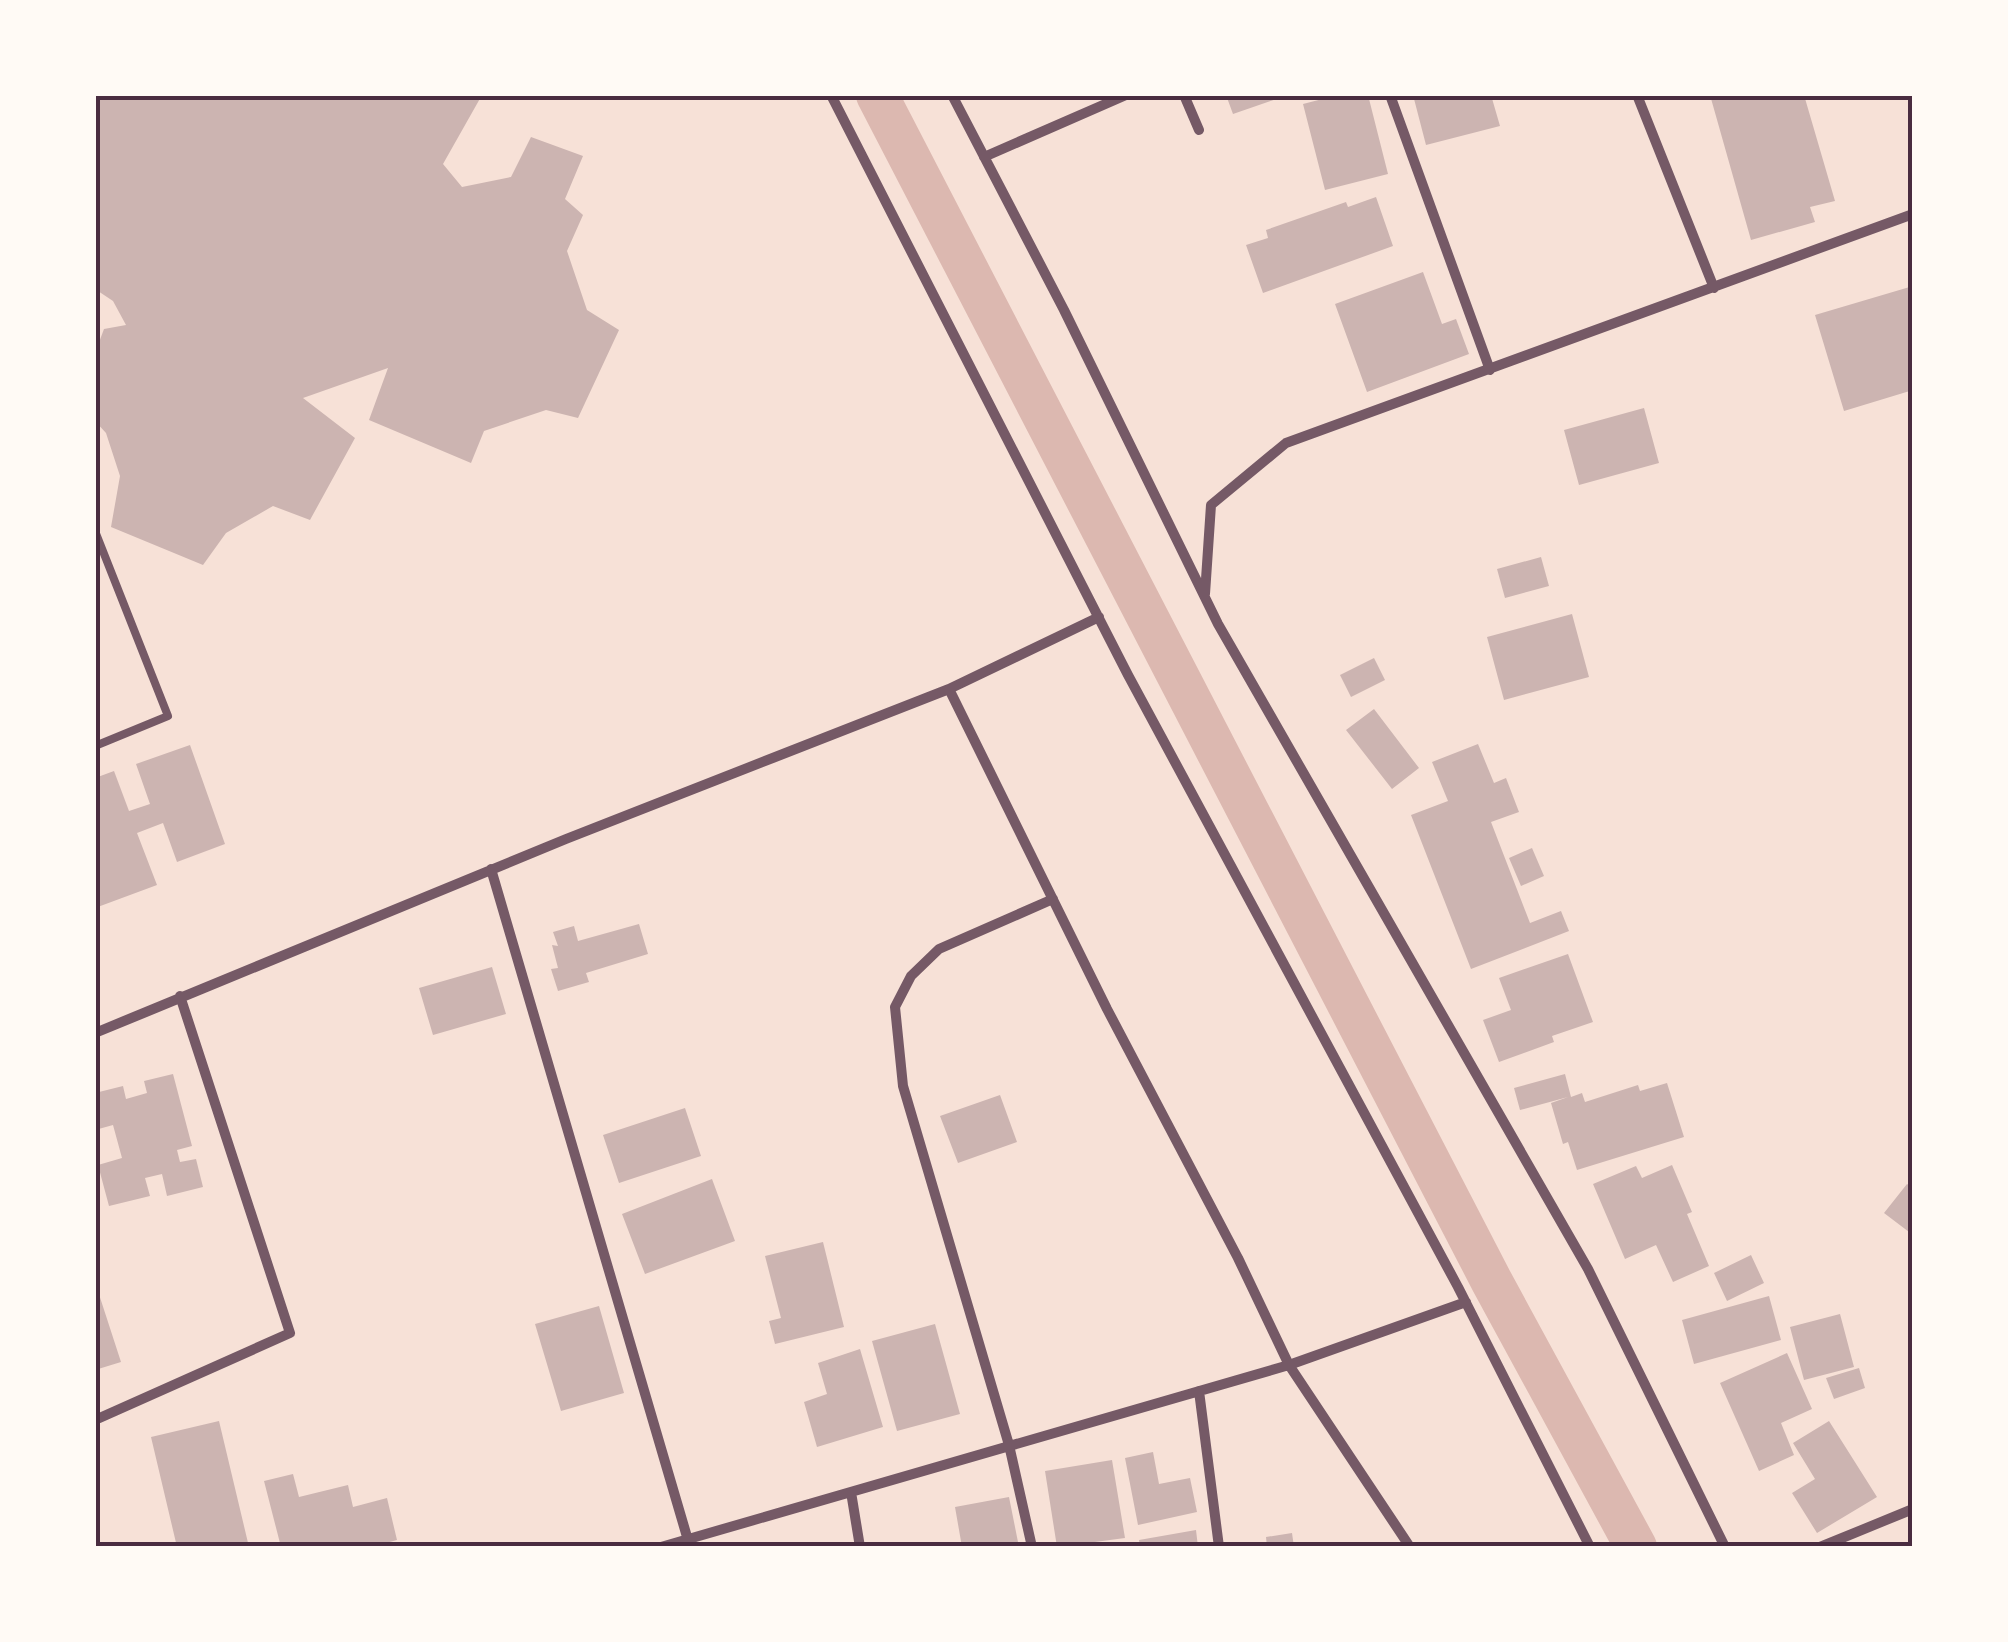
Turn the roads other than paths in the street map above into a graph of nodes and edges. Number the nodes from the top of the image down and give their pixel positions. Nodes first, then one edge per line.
1 (831, 95) edge
2 (952, 95) edge
3 (1126, 95) edge
4 (1184, 95) edge
5 (1390, 95) edge
6 (1637, 95) edge
7 (1199, 130) dead end
8 (984, 157) junction
9 (1913, 214) edge
10 (1714, 288) junction
11 (1490, 370) junction
12 (95, 531) edge
13 (1205, 596) junction
14 (1099, 618) junction
15 (949, 689) junction
16 (95, 746) edge
17 (492, 869) junction
18 (1053, 899) junction
19 (180, 996) junction
20 (95, 1033) edge
21 (1466, 1302) junction
22 (1289, 1365) junction
23 (1199, 1391) junction
24 (95, 1420) edge
25 (1010, 1446) junction
26 (850, 1492) junction
27 (1913, 1508) edge
28 (689, 1543) edge
29 (661, 1547) edge
30 (860, 1547) edge
31 (1032, 1547) edge
32 (1219, 1547) edge
33 (1410, 1547) edge
34 (1590, 1547) edge
35 (1725, 1547) edge
36 (1820, 1547) edge

1 - 14 street
2 - 8 street
3 - 8 street
4 - 7 street
5 - 11 street
6 - 10 street
8 - 13 street
9 - 10 street
10 - 11 street
11 - 13 street
12 - 16 lane
13 - 35 street
14 - 15 street
14 - 21 street
15 - 17 street
15 - 18 street
17 - 19 street
17 - 28 street
18 - 22 street
18 - 25 street
19 - 20 street
19 - 24 street
21 - 22 street
21 - 34 street
22 - 23 street
22 - 33 street
23 - 25 street
23 - 32 street
25 - 26 street
25 - 31 street
26 - 28 street
26 - 30 street
27 - 36 street
28 - 29 street

